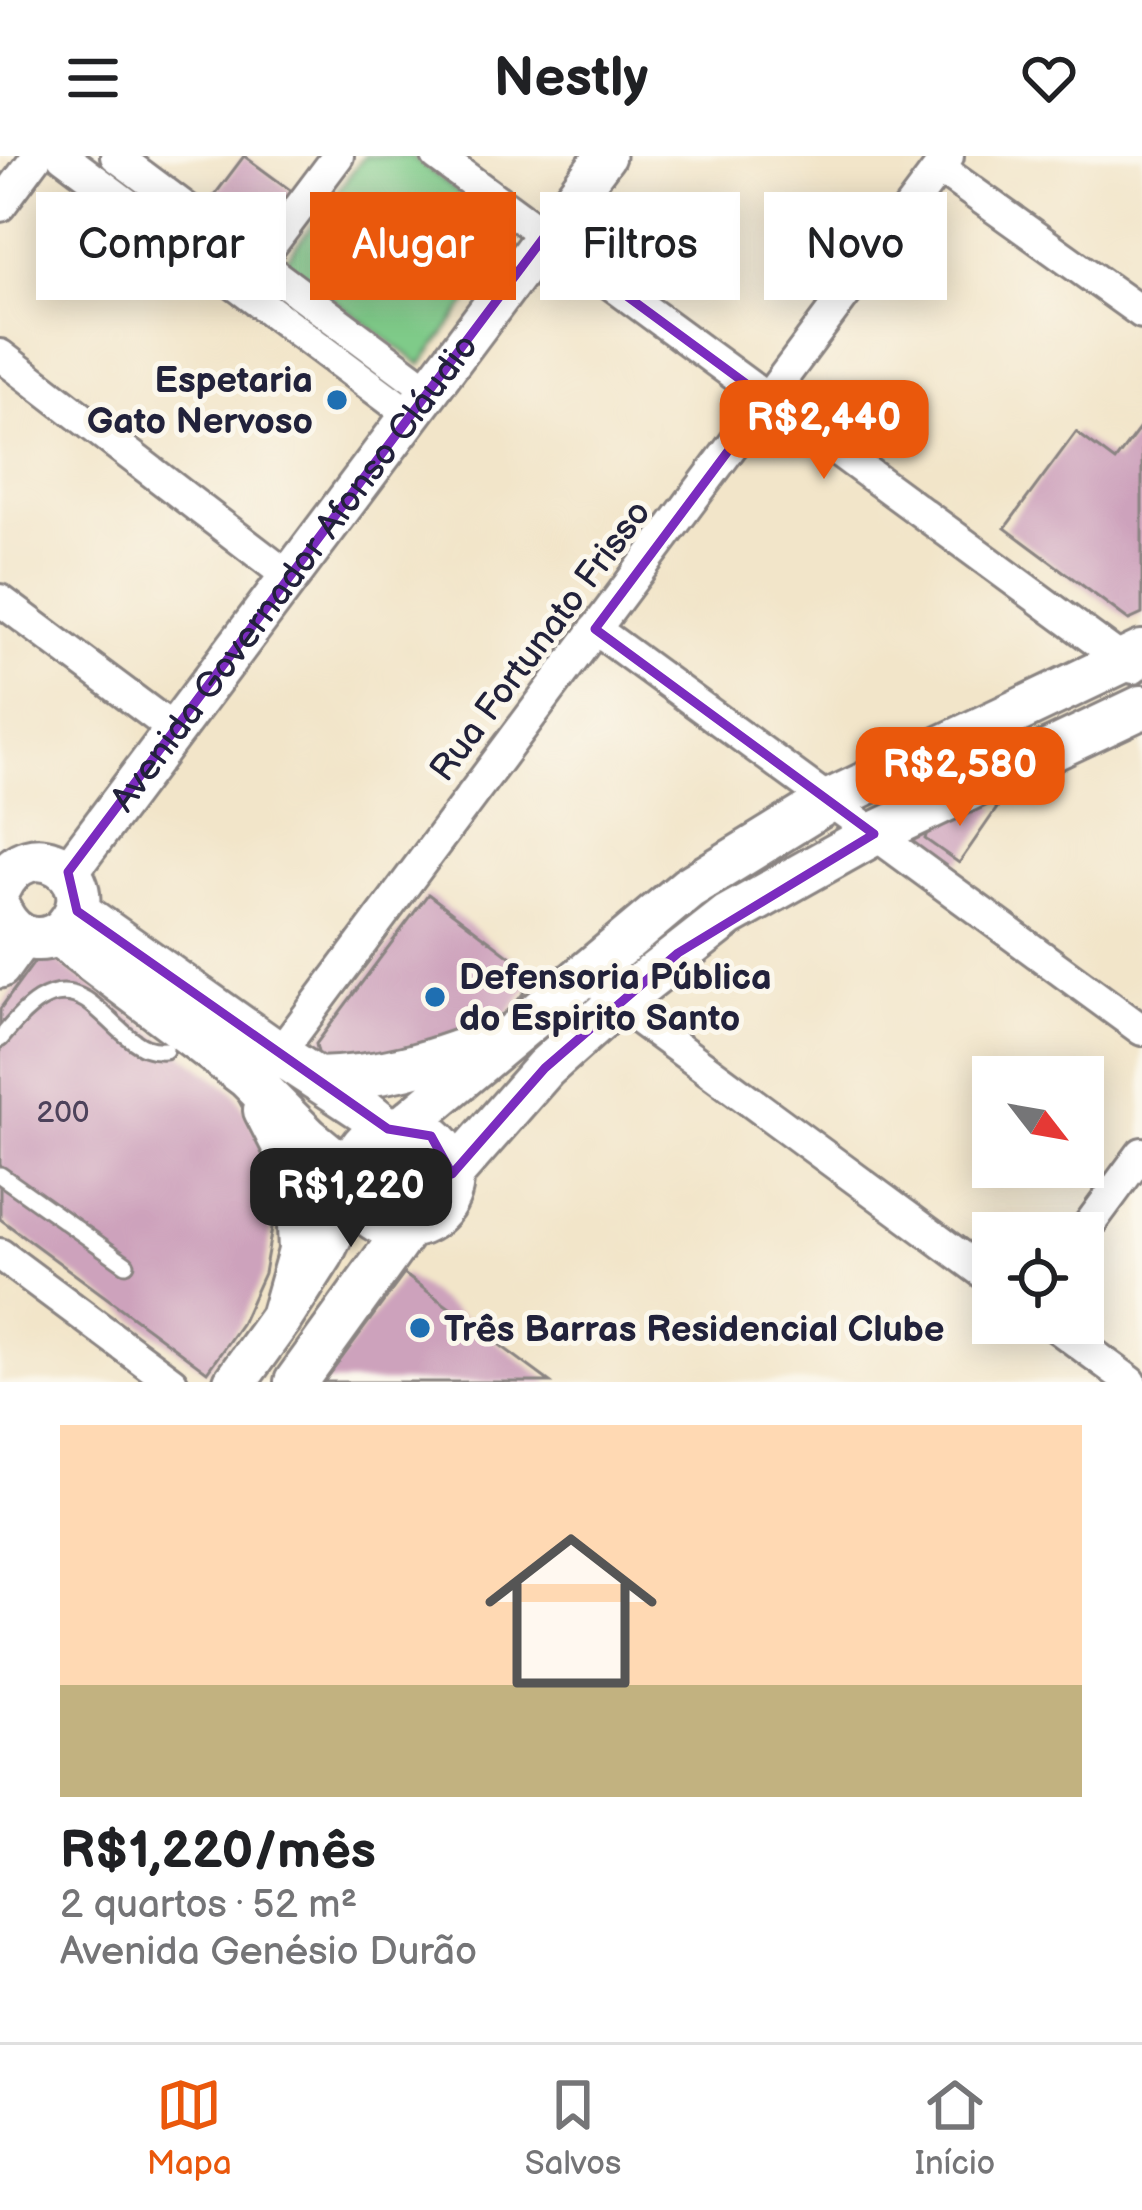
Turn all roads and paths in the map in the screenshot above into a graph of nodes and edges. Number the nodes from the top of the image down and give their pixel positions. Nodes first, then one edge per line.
1 (38, 156) edge
2 (63, 156) edge
3 (116, 156) edge
4 (338, 156) edge
5 (437, 156) edge
6 (605, 156) edge
7 (944, 162) edge
8 (111, 192) edge
9 (164, 192) edge
10 (578, 192) edge
11 (0, 206) edge
12 (286, 225) edge
13 (540, 232) edge
14 (540, 243) edge
15 (286, 286) edge
16 (259, 300) edge
17 (632, 300) edge
18 (1142, 313) edge
19 (0, 356) edge
20 (767, 399) junction
21 (420, 403) junction
22 (289, 577) junction
23 (0, 600) edge
24 (595, 629) junction
25 (1136, 662) edge
26 (1142, 707) edge
27 (174, 730) junction
28 (829, 801) junction
29 (874, 834) junction
30 (3, 877) edge
31 (37, 922) edge
32 (587, 970) junction
33 (616, 1003) junction
34 (529, 1021) junction
35 (1142, 1030) edge
36 (0, 1039) edge
37 (165, 1050) dead end
38 (263, 1066) junction
39 (317, 1079) junction
40 (396, 1128) junction
41 (1142, 1153) edge
42 (452, 1174) junction
43 (0, 1175) edge
44 (353, 1182) junction
45 (1098, 1212) edge
46 (408, 1227) junction
47 (0, 1254) edge
48 (126, 1264) dead end
49 (972, 1265) edge
50 (281, 1318) junction
51 (1079, 1344) edge
52 (172, 1382) edge
53 (235, 1382) edge
54 (296, 1382) edge
55 (1131, 1382) edge

1 - 11 street
2 - 8 street
3 - 9 street
4 - 12 street
5 - 13 street
6 - 10 street, Avenida Governador Afonso Cláudio
7 - 18 street
7 - 20 street, Rua Fortunato Frisso
14 - 21 street, Avenida Governador Afonso Cláudio
15 - 21 street
16 - 21 street
17 - 20 street
19 - 22 street
20 - 24 street, Rua Fortunato Frisso
20 - 25 street
21 - 22 street, Avenida Governador Afonso Cláudio
22 - 27 street, Avenida Governador Afonso Cláudio
23 - 27 street
24 - 28 street
24 - 38 street, Rua Fortunato Frisso
25 - 28 main road
26 - 29 main road
27 - 31 street, Avenida Governador Afonso Cláudio
28 - 29 street
28 - 32 main road
29 - 33 main road
29 - 35 street
30 - 31 main road
31 - 38 main road
32 - 33 street
32 - 34 main road
33 - 42 main road
33 - 49 street
34 - 39 main road
34 - 40 main road
36 - 37 lane
38 - 39 main road
38 - 44 main road
38 - 50 main road
39 - 40 main road
40 - 42 main road
40 - 44 main road
41 - 45 street
42 - 46 main road
43 - 48 lane
44 - 46 main road
44 - 50 main road
46 - 54 main road
47 - 52 street
50 - 53 main road
51 - 55 street

